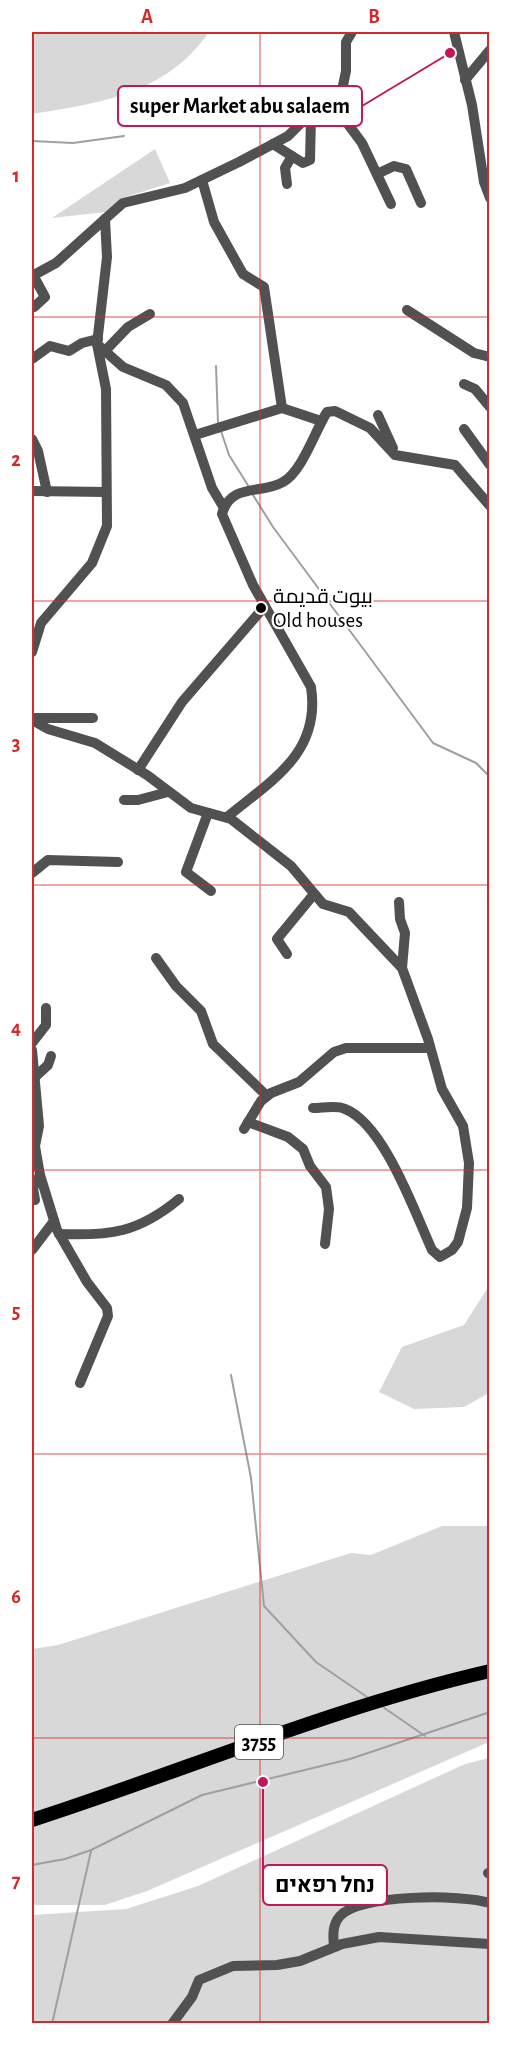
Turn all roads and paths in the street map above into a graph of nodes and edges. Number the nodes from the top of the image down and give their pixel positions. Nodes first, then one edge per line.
1 (352, 32) edge
2 (454, 32) edge
3 (489, 50) edge
4 (465, 80) junction
5 (333, 104) junction
6 (311, 117) junction
7 (273, 144) junction
8 (292, 156) junction
9 (377, 174) junction
10 (202, 180) junction
11 (287, 184) dead end
12 (489, 198) edge
13 (421, 203) dead end
14 (391, 204) dead end
15 (105, 219) junction
16 (32, 275) edge
17 (34, 307) dead end
18 (407, 310) dead end
19 (150, 314) dead end
20 (100, 345) junction
21 (489, 357) edge
22 (32, 359) edge
23 (464, 384) dead end
24 (489, 407) edge
25 (282, 408) junction
26 (378, 415) dead end
27 (321, 421) junction
28 (464, 429) dead end
29 (195, 435) junction
30 (32, 439) edge
31 (396, 455) junction
32 (489, 465) edge
33 (32, 491) edge
34 (47, 492) junction
35 (106, 492) junction
36 (489, 506) edge
37 (224, 508) junction
38 (265, 606) junction
39 (32, 652) edge
40 (93, 718) dead end
41 (32, 719) edge
42 (138, 770) junction
43 (168, 792) junction
44 (124, 800) dead end
45 (208, 813) junction
46 (227, 817) junction
47 (118, 862) dead end
48 (32, 873) edge
49 (211, 891) dead end
50 (314, 894) junction
51 (399, 902) dead end
52 (287, 954) dead end
53 (156, 958) dead end
54 (402, 968) junction
55 (46, 1008) dead end
56 (32, 1043) edge
57 (429, 1048) junction
58 (32, 1050) edge
59 (51, 1056) dead end
60 (36, 1076) junction
61 (267, 1096) junction
62 (313, 1108) dead end
63 (40, 1175) junction
64 (179, 1199) dead end
65 (35, 1200) dead end
66 (54, 1221) junction
67 (59, 1234) junction
68 (325, 1244) dead end
69 (32, 1250) edge
70 (80, 1383) dead end
71 (489, 1671) edge
72 (32, 1820) edge
73 (489, 1903) edge
74 (489, 1944) edge
75 (334, 1947) junction
76 (172, 2024) edge

1 - 5 street
2 - 4 street
3 - 4 street
4 - 12 street
5 - 6 street
5 - 9 street
6 - 7 street
6 - 8 street
7 - 8 street
7 - 10 street
8 - 11 street
9 - 13 street
9 - 14 street
10 - 15 street
10 - 25 street
15 - 16 street
15 - 20 street
16 - 17 street
18 - 21 street
19 - 20 street
20 - 22 street
20 - 29 street
20 - 35 street
23 - 24 street
25 - 27 street
25 - 29 street
26 - 31 street
27 - 31 street
27 - 37 street
28 - 32 street
29 - 37 street
30 - 34 street
31 - 36 street
33 - 34 street
34 - 35 street
35 - 39 street
37 - 38 street
38 - 42 street
38 - 46 street
40 - 41 street
41 - 42 street
42 - 43 street
43 - 44 street
43 - 45 street
45 - 46 street
45 - 49 street
46 - 50 street
47 - 48 street
50 - 52 street
50 - 54 street
51 - 54 street
53 - 61 street
54 - 57 street
55 - 56 street
57 - 61 street
57 - 62 street
58 - 60 street
59 - 60 street
60 - 63 street
61 - 68 street
63 - 65 street
63 - 66 street
64 - 67 street
66 - 67 street
66 - 69 street
67 - 70 street
71 - 72 main road, 3755
73 - 75 street
74 - 75 street
75 - 76 street

